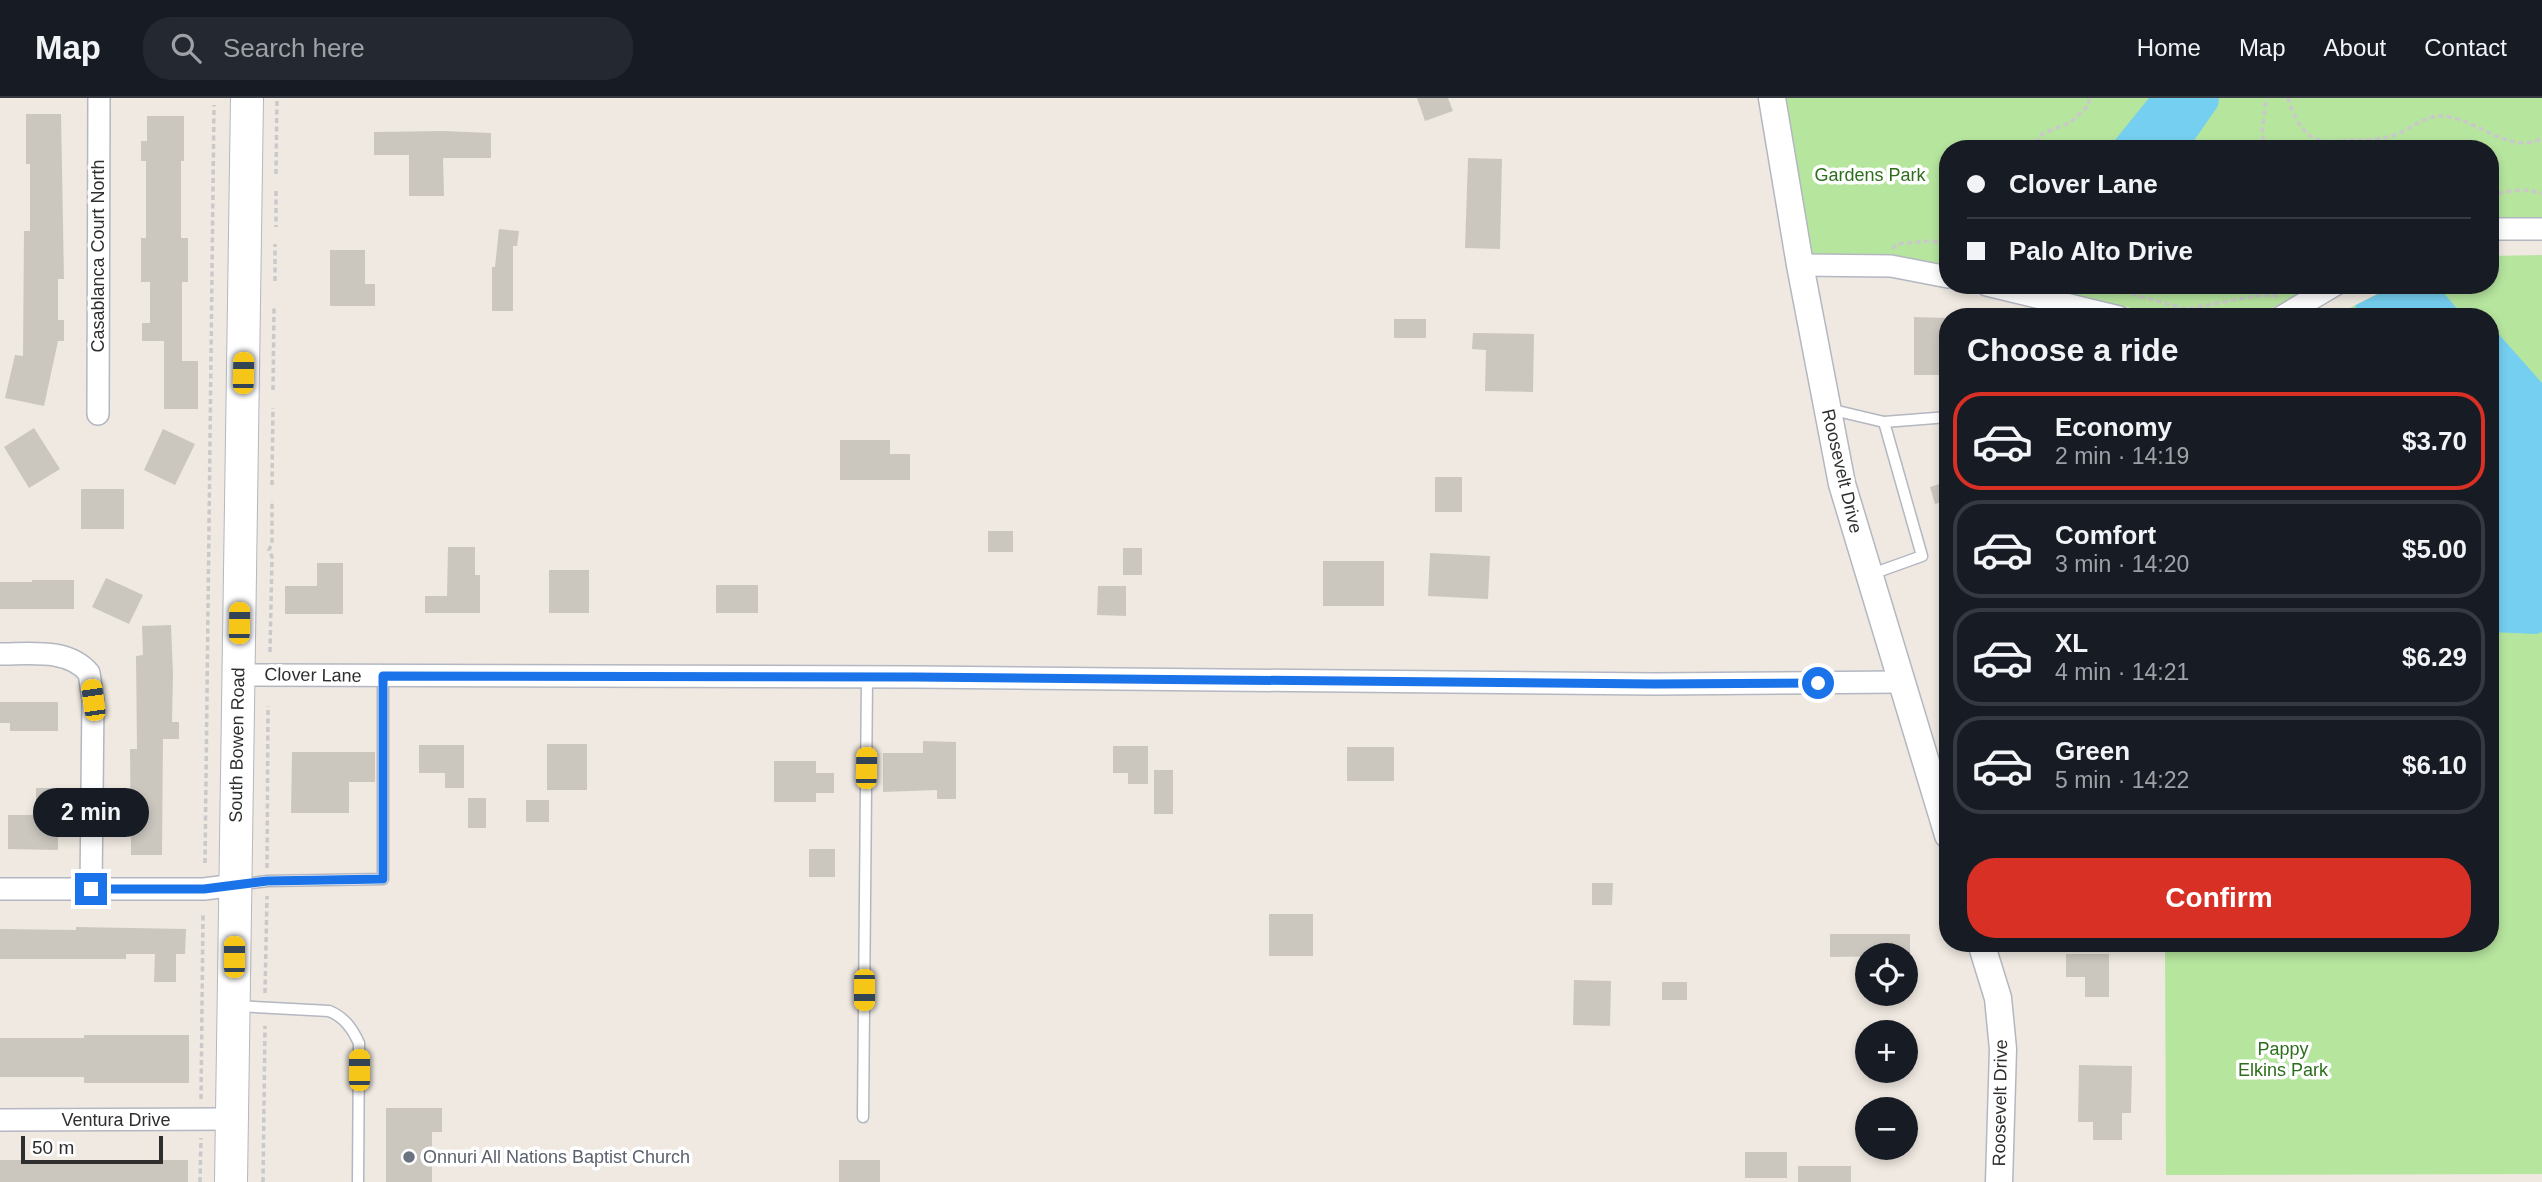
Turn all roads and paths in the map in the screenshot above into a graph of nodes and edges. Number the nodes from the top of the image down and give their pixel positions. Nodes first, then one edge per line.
1 (99, 98) edge
2 (247, 98) edge
3 (277, 98) edge
4 (1772, 98) edge
5 (2089, 98) edge
6 (2266, 98) edge
7 (2288, 98) edge
8 (214, 104) dead end
9 (2542, 139) edge
10 (2037, 140) edge
11 (2263, 140) edge
12 (2321, 140) edge
13 (2368, 140) edge
14 (276, 174) dead end
15 (276, 191) dead end
16 (2499, 193) edge
17 (2542, 194) edge
18 (276, 228) dead end
19 (2499, 229) edge
20 (2542, 229) edge
21 (1939, 242) edge
22 (275, 244) dead end
23 (1892, 252) dead end
24 (1800, 265) junction
25 (1939, 275) edge
26 (275, 281) dead end
27 (2024, 294) edge
28 (2132, 294) edge
29 (2321, 294) edge
30 (2311, 300) junction
31 (274, 308) dead end
32 (2082, 308) edge
33 (2182, 308) edge
34 (2191, 308) edge
35 (2297, 308) edge
36 (273, 390) dead end
37 (273, 408) dead end
38 (1828, 408) junction
39 (98, 414) dead end
40 (1939, 418) edge
41 (1884, 422) junction
42 (272, 485) dead end
43 (272, 500) dead end
44 (1869, 575) junction
45 (270, 652) dead end
46 (0, 654) edge
47 (239, 675) junction
48 (383, 676) junction
49 (867, 677) junction
50 (1900, 682) junction
51 (268, 706) dead end
52 (1939, 806) edge
53 (205, 863) dead end
54 (267, 867) dead end
55 (235, 885) junction
56 (0, 889) edge
57 (91, 889) junction
58 (267, 894) dead end
59 (203, 915) dead end
60 (1984, 952) edge
61 (265, 995) dead end
62 (234, 1006) junction
63 (265, 1026) dead end
64 (201, 1101) dead end
65 (863, 1117) dead end
66 (232, 1119) junction
67 (0, 1120) edge
68 (201, 1138) dead end
69 (200, 1182) edge
70 (232, 1182) edge
71 (263, 1182) edge
72 (358, 1182) edge
73 (1999, 1182) edge

1 - 39 street, Casablanca Court North
2 - 47 main road, South Bowen Road
3 - 14 path
4 - 24 street, Roosevelt Drive
5 - 10 path
6 - 11 path
7 - 12 path
8 - 53 path
9 - 13 path
15 - 18 path
16 - 17 path
19 - 20 street
21 - 23 path
22 - 26 path
24 - 25 street
24 - 38 street, Roosevelt Drive
27 - 32 street
28 - 33 path
29 - 30 street
30 - 34 path
30 - 35 street
31 - 36 path
37 - 42 path
38 - 41 lane
38 - 44 street, Roosevelt Drive
40 - 41 lane
41 - 44 lane
43 - 45 path
44 - 50 street, Roosevelt Drive
46 - 57 street
47 - 48 street, Clover Lane
47 - 55 main road, South Bowen Road
48 - 49 street, Clover Lane
48 - 55 lane
49 - 50 street, Clover Lane
49 - 65 lane
50 - 52 street, Roosevelt Drive
51 - 54 path
55 - 57 street
55 - 62 main road, South Bowen Road
56 - 57 street
58 - 61 path
59 - 64 path
60 - 73 street, Roosevelt Drive
62 - 66 main road, South Bowen Road
62 - 72 lane
63 - 71 path
66 - 67 street, Ventura Drive
66 - 70 main road, South Bowen Road
68 - 69 path

